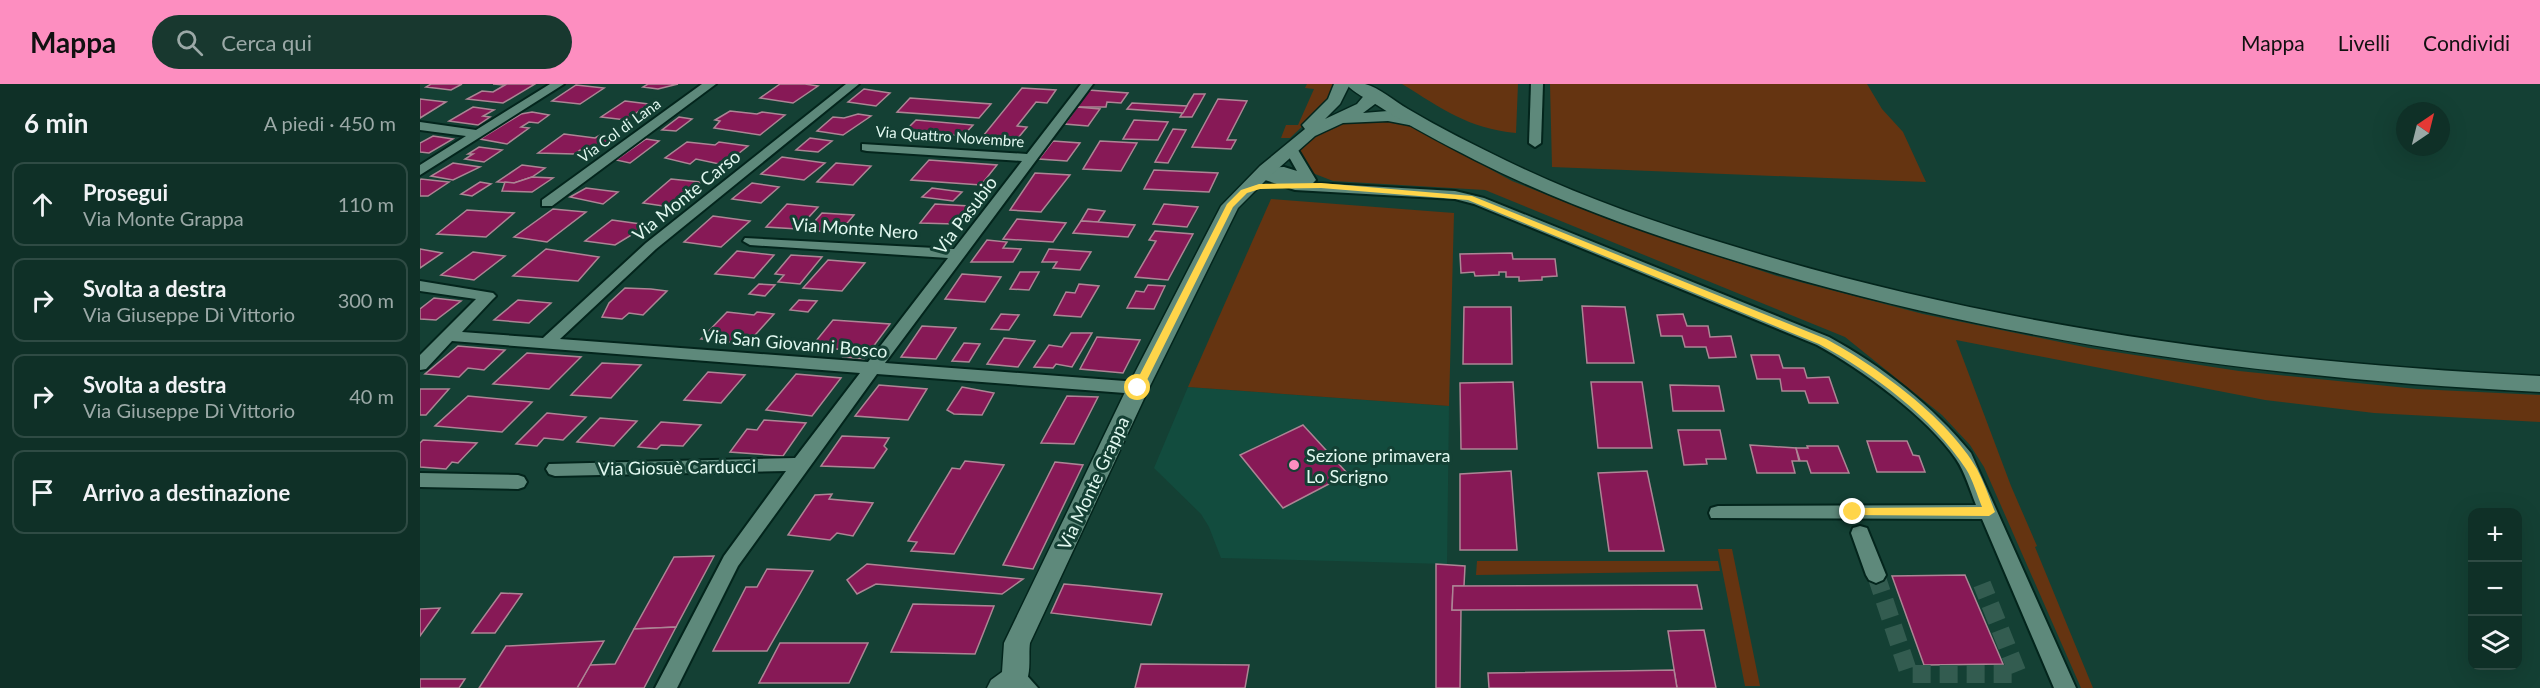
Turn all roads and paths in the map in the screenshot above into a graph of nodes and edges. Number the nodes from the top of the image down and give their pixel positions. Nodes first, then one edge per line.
1 (558, 84) edge
2 (710, 84) edge
3 (853, 84) edge
4 (1087, 84) edge
5 (1342, 84) edge
6 (1355, 84) edge
7 (1537, 84) edge
8 (1372, 95) junction
9 (1414, 121) junction
10 (1324, 124) junction
11 (420, 126) edge
12 (478, 134) junction
13 (1535, 143) dead end
14 (867, 147) dead end
15 (1290, 148) junction
16 (1030, 159) junction
17 (420, 171) edge
18 (1266, 171) junction
19 (1315, 182) junction
20 (1295, 186) junction
21 (1244, 192) junction
22 (547, 203) dead end
23 (750, 241) dead end
24 (958, 254) junction
25 (420, 286) edge
26 (448, 336) junction
27 (548, 342) junction
28 (420, 365) edge
29 (872, 369) junction
30 (2540, 384) edge
31 (1138, 388) junction
32 (800, 464) junction
33 (555, 469) dead end
34 (420, 480) edge
35 (518, 482) dead end
36 (1989, 512) junction
37 (1718, 513) dead end
38 (1860, 533) dead end
39 (1876, 575) tunnel mouth
40 (1014, 684) edge
41 (666, 688) edge
42 (2065, 688) edge

1 - 12 street
2 - 22 street, Via Col di Lana
3 - 27 street, Via Monte Carso
4 - 16 street, Via Pasubio
5 - 15 street, Via Monte Grappa
6 - 8 main road
7 - 13 street
8 - 9 main road
8 - 10 street, Via Monte Grappa
9 - 10 street, Via Monte Grappa
9 - 30 main road
10 - 15 street, Via Monte Grappa
11 - 12 street
12 - 17 street
14 - 16 street, Via Quattro Novembre
15 - 18 street, Via Monte Grappa
15 - 19 street
16 - 24 street, Via Pasubio
18 - 19 street
18 - 20 street
18 - 21 street, Via Monte Grappa
19 - 20 street
19 - 36 street
20 - 21 street
21 - 31 street, Via Monte Grappa
23 - 24 street, Via Monte Nero
24 - 29 street, Via Pasubio
25 - 26 street
26 - 27 street, Via San Giovanni Bosco
26 - 28 street
27 - 29 street, Via San Giovanni Bosco
29 - 31 street, Via San Giovanni Bosco
29 - 32 street
31 - 40 street, Via Monte Grappa
32 - 33 street, Via Giosuè Carducci
32 - 41 street
34 - 35 street
36 - 37 street
36 - 42 street
38 - 39 street

